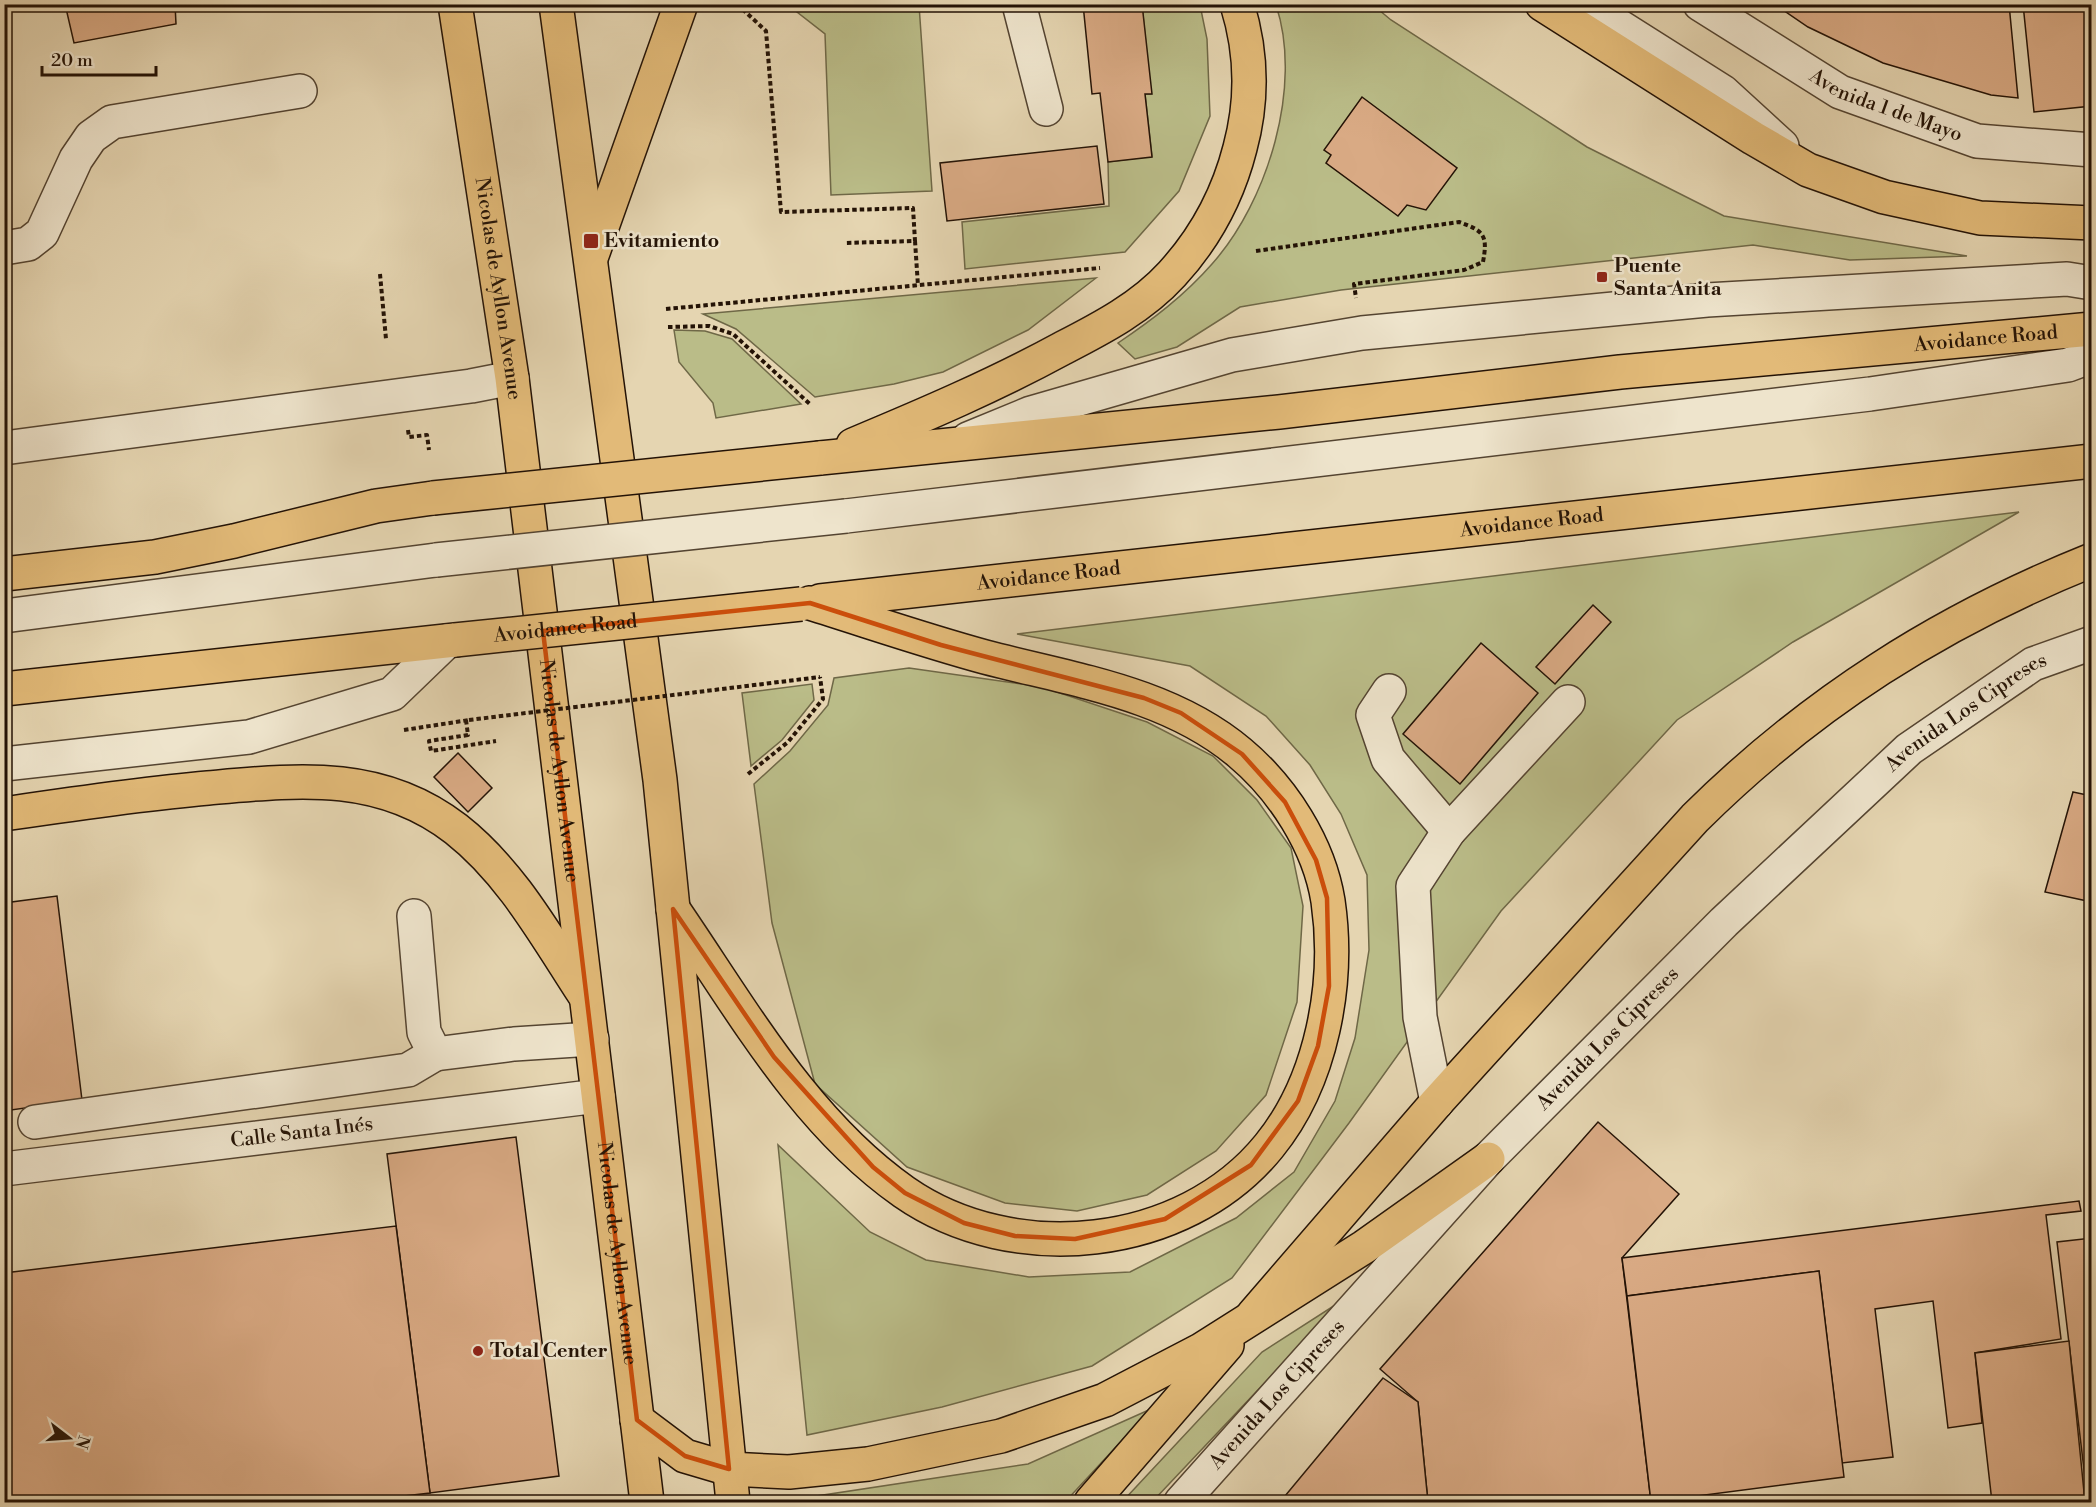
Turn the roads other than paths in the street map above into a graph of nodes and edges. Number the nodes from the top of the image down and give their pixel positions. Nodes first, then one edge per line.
1 (455, 4) edge
2 (555, 4) edge
3 (681, 4) edge
4 (1019, 4) edge
5 (1237, 4) edge
6 (1542, 4) edge
7 (1584, 4) edge
8 (1700, 4) edge
9 (300, 91) dead end
10 (1046, 109) dead end
11 (2091, 150) edge
12 (1808, 170) junction
13 (2091, 223) edge
14 (4, 248) edge
15 (591, 258) junction
16 (2091, 284) edge
17 (2091, 329) edge
18 (2091, 356) edge
19 (512, 378) junction
20 (948, 447) junction
21 (4, 448) edge
22 (820, 458) junction
23 (2091, 461) edge
24 (2091, 560) edge
25 (4, 574) edge
26 (805, 603) junction
27 (4, 616) edge
28 (451, 641) junction
29 (2091, 644) edge
30 (4, 689) edge
31 (1389, 691) dead end
32 (1568, 702) dead end
33 (4, 764) edge
34 (4, 814) edge
35 (1449, 831) junction
36 (673, 909) junction
37 (414, 916) dead end
38 (587, 998) junction
39 (592, 1039) junction
40 (435, 1054) junction
41 (598, 1096) junction
42 (1437, 1102) junction
43 (35, 1122) dead end
44 (1488, 1159) junction
45 (4, 1169) edge
46 (1252, 1315) junction
47 (638, 1420) junction
48 (729, 1468) junction
49 (647, 1503) edge
50 (733, 1503) edge
51 (1091, 1503) edge
52 (1181, 1503) edge

1 - 19 main road, Nicolas de Ayllon Avenue
2 - 15 main road
3 - 15 main road
4 - 10 street
5 - 22 main road
6 - 12 main road
7 - 12 street
8 - 11 street, Avenida 1 de Mayo
9 - 14 street
12 - 13 main road
15 - 36 main road
16 - 20 street
17 - 20 main road, Avoidance Road
18 - 27 street, bridge
19 - 21 street
19 - 38 main road, Nicolas de Ayllon Avenue
20 - 22 main road, Avoidance Road
22 - 25 main road, bridge
23 - 26 main road, Avoidance Road
24 - 42 main road
26 - 28 main road, Avoidance Road, bridge
26 - 36 main road
28 - 30 main road, Avoidance Road
28 - 33 street
29 - 44 street, Avenida Los Cipreses
31 - 35 street
32 - 35 street
34 - 38 main road
35 - 42 street
36 - 48 main road
37 - 40 street
38 - 39 main road, Nicolas de Ayllon Avenue
39 - 40 street
39 - 41 main road, Nicolas de Ayllon Avenue
40 - 43 street
41 - 45 street, Calle Santa Inés
41 - 47 main road, Nicolas de Ayllon Avenue
42 - 46 main road
44 - 46 main road
44 - 52 street, Avenida Los Cipreses
46 - 48 main road
46 - 51 main road
47 - 48 main road
47 - 49 main road, Nicolas de Ayllon Avenue
48 - 50 main road

